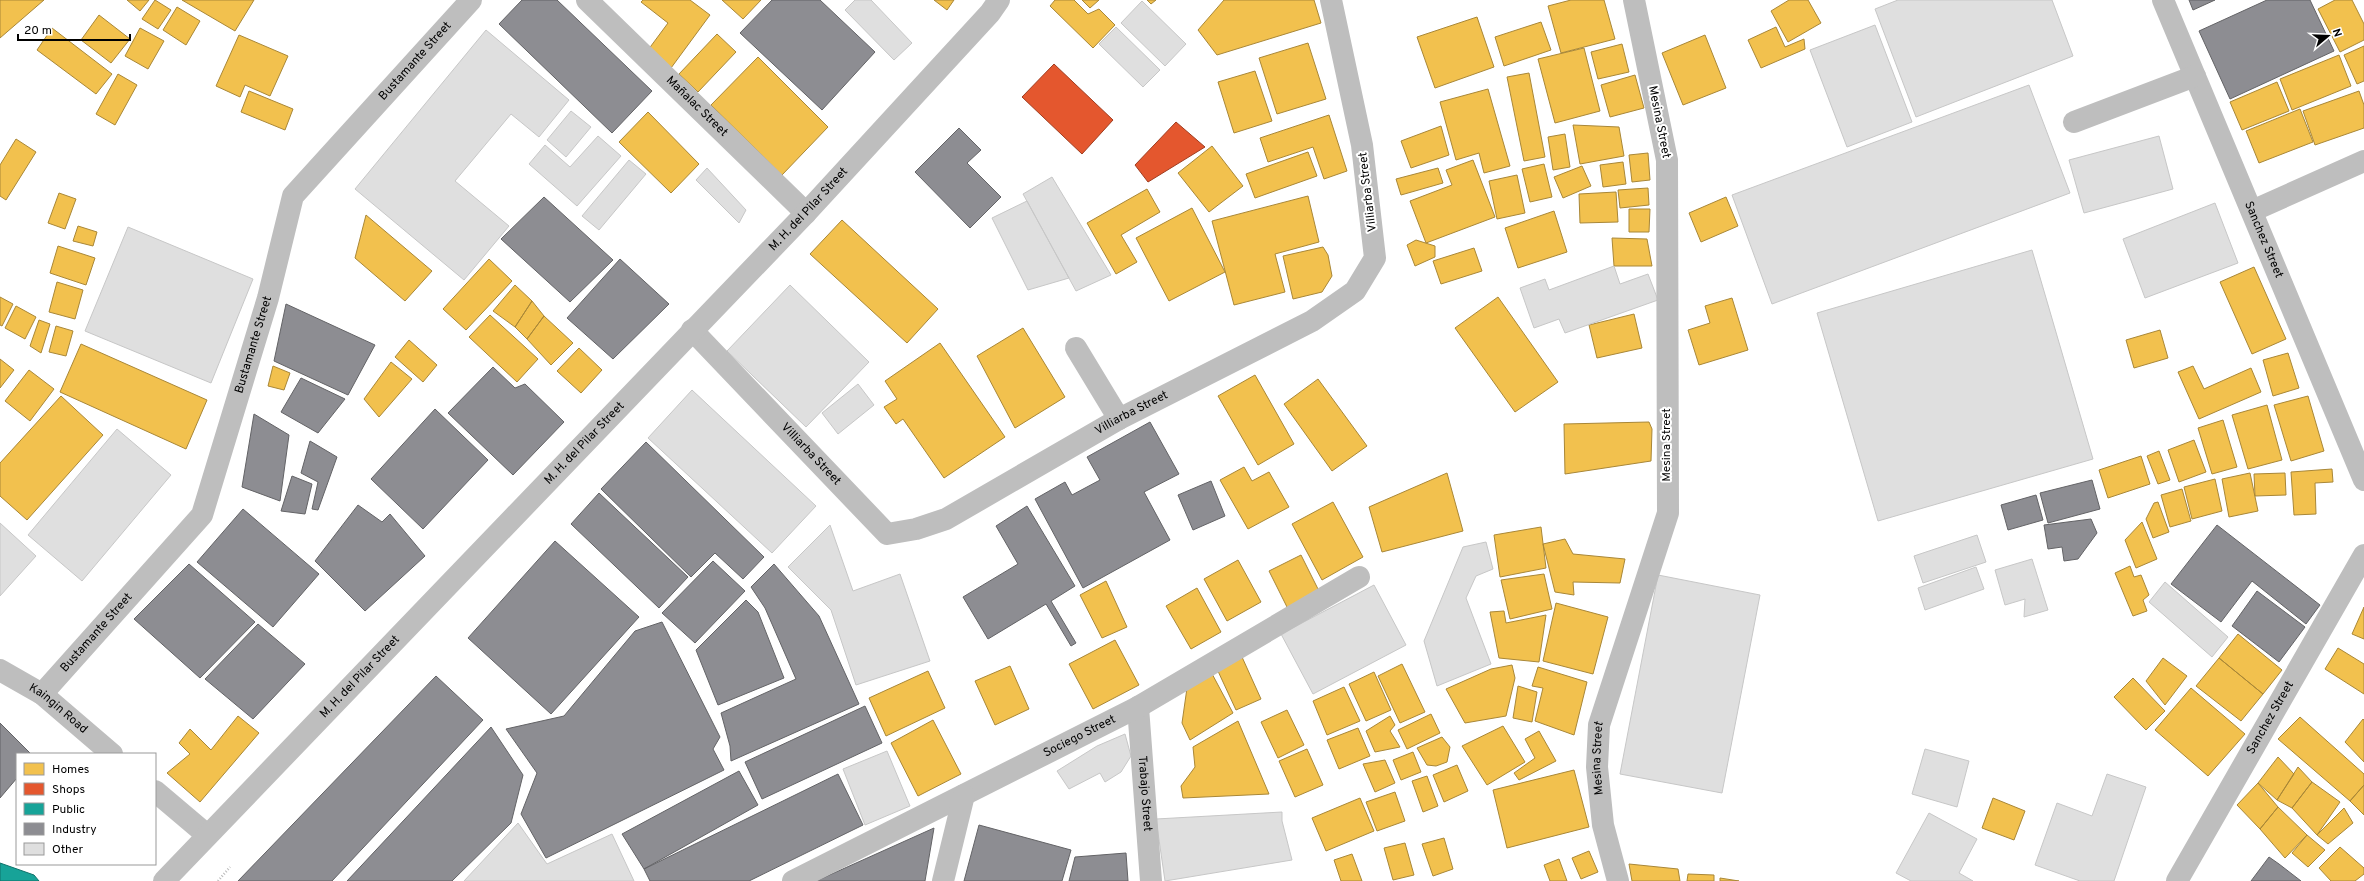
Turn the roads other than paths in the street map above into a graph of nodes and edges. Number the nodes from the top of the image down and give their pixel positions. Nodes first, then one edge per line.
1 (471, 0) edge
2 (587, 0) edge
3 (999, 0) edge
4 (1331, 0) edge
5 (1634, 0) edge
6 (2163, 0) edge
7 (2195, 76) junction
8 (2074, 122) dead end
9 (2364, 161) edge
10 (2252, 211) junction
11 (806, 213) junction
12 (692, 330) junction
13 (1076, 348) dead end
14 (1119, 419) junction
15 (2364, 480) edge
16 (2364, 555) edge
17 (1359, 578) dead end
18 (0, 670) edge
19 (42, 694) junction
20 (1138, 707) junction
21 (111, 753) edge
22 (156, 792) edge
23 (964, 795) junction
24 (207, 835) junction
25 (164, 881) edge
26 (793, 881) edge
27 (943, 881) edge
28 (1151, 881) edge
29 (1618, 881) edge
30 (2177, 881) edge

1 - 19 street, Bustamante Street
2 - 11 street, Mañalac Street
3 - 11 street, M. H. del Pilar Street
4 - 14 street, Villiarba Street
5 - 29 street, Mesina Street
6 - 7 street, Sanchez Street
7 - 8 street
7 - 10 street, Sanchez Street
9 - 10 street
10 - 15 street, Sanchez Street
11 - 12 street, M. H. del Pilar Street
12 - 14 street, Villiarba Street
12 - 24 street, M. H. del Pilar Street
13 - 14 street
16 - 30 street, Sanchez Street
17 - 20 street, Sociego Street
18 - 19 street, Kaingin Road
19 - 21 street, Kaingin Road
20 - 23 street, Sociego Street
20 - 28 street, Trabajo Street
22 - 24 street
23 - 26 street, Sociego Street
23 - 27 street
24 - 25 street, M. H. del Pilar Street

